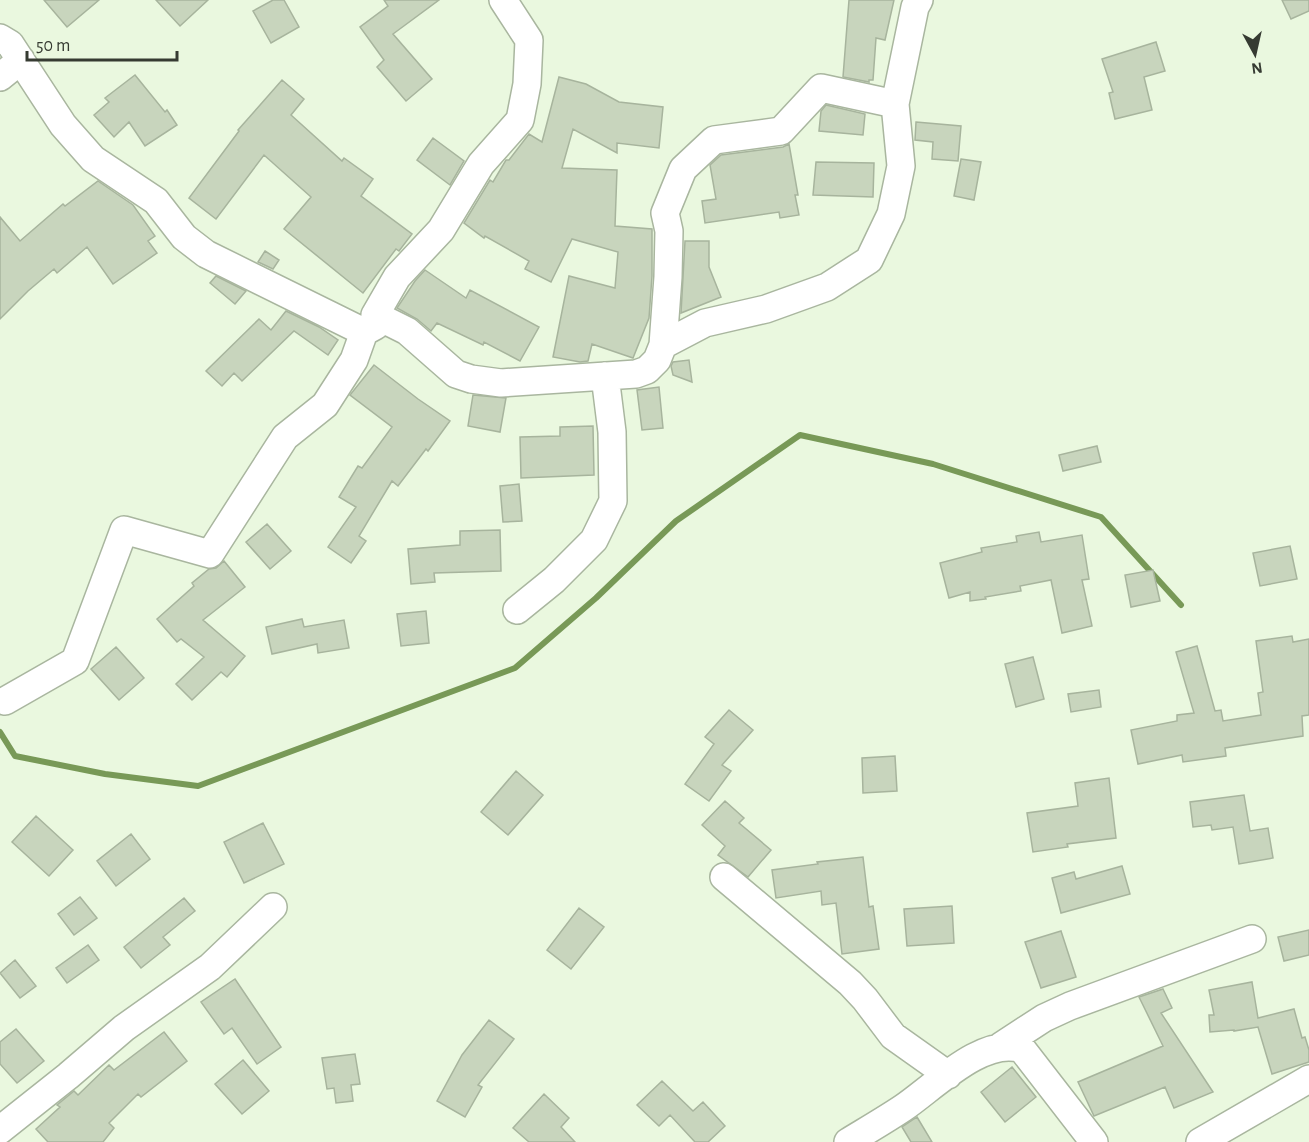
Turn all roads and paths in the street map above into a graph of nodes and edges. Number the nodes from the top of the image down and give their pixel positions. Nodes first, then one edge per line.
1 (503, 0) edge
2 (919, 0) edge
3 (0, 38) edge
4 (21, 60) junction
5 (0, 77) edge
6 (895, 104) junction
7 (369, 324) junction
8 (663, 345) junction
9 (605, 376) junction
10 (517, 610) dead end
11 (5, 701) dead end
12 (724, 877) dead end
13 (273, 907) dead end
14 (1252, 939) dead end
15 (1002, 1046) junction
16 (948, 1075) junction
17 (1309, 1079) edge
18 (0, 1130) edge
19 (848, 1142) edge
20 (1094, 1142) edge
21 (1200, 1142) edge

1 - 7 street
2 - 6 street
3 - 4 street
4 - 5 street
4 - 7 street
6 - 8 street
6 - 8 street
7 - 9 street
7 - 11 street
8 - 9 street
9 - 10 street
12 - 16 street
13 - 18 street
14 - 15 street
15 - 16 street
15 - 20 street
16 - 19 street
17 - 21 street

